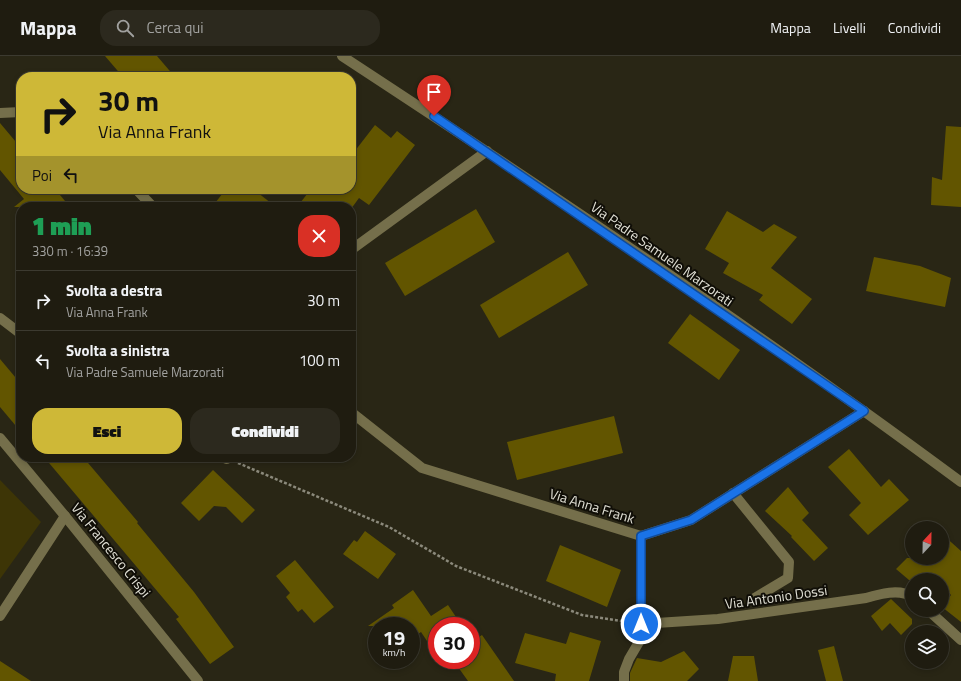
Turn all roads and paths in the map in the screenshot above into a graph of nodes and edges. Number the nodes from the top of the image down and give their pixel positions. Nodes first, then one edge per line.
1 (342, 56) edge
2 (16, 112) edge
3 (0, 113) edge
4 (487, 151) junction
5 (141, 194) edge
6 (148, 202) edge
7 (356, 246) edge
8 (0, 318) edge
9 (16, 330) edge
10 (864, 411) junction
11 (356, 416) edge
12 (0, 438) edge
13 (16, 457) edge
14 (20, 462) edge
15 (235, 462) edge
16 (961, 482) edge
17 (733, 493) junction
18 (65, 516) junction
19 (641, 536) junction
20 (905, 595) edge
21 (753, 599) dead end
22 (0, 616) edge
23 (936, 617) edge
24 (641, 624) junction
25 (961, 640) edge
26 (198, 681) edge
27 (624, 681) edge

1 - 4 street, Via Padre Samuele Marzorati
2 - 3 street
4 - 7 street
4 - 10 street, Via Padre Samuele Marzorati
5 - 6 street
8 - 9 street
10 - 16 street, Via Padre Samuele Marzorati
10 - 17 street, Via Anna Frank
11 - 19 street, Via Anna Frank
12 - 13 street, Via Francesco Crispi
14 - 18 street, Via Francesco Crispi
15 - 24 path
17 - 19 street, Via Anna Frank
17 - 21 street
18 - 22 street
18 - 26 street, Via Francesco Crispi
19 - 24 street
20 - 24 street, Via Antonio Dossi
23 - 25 street
24 - 27 street

